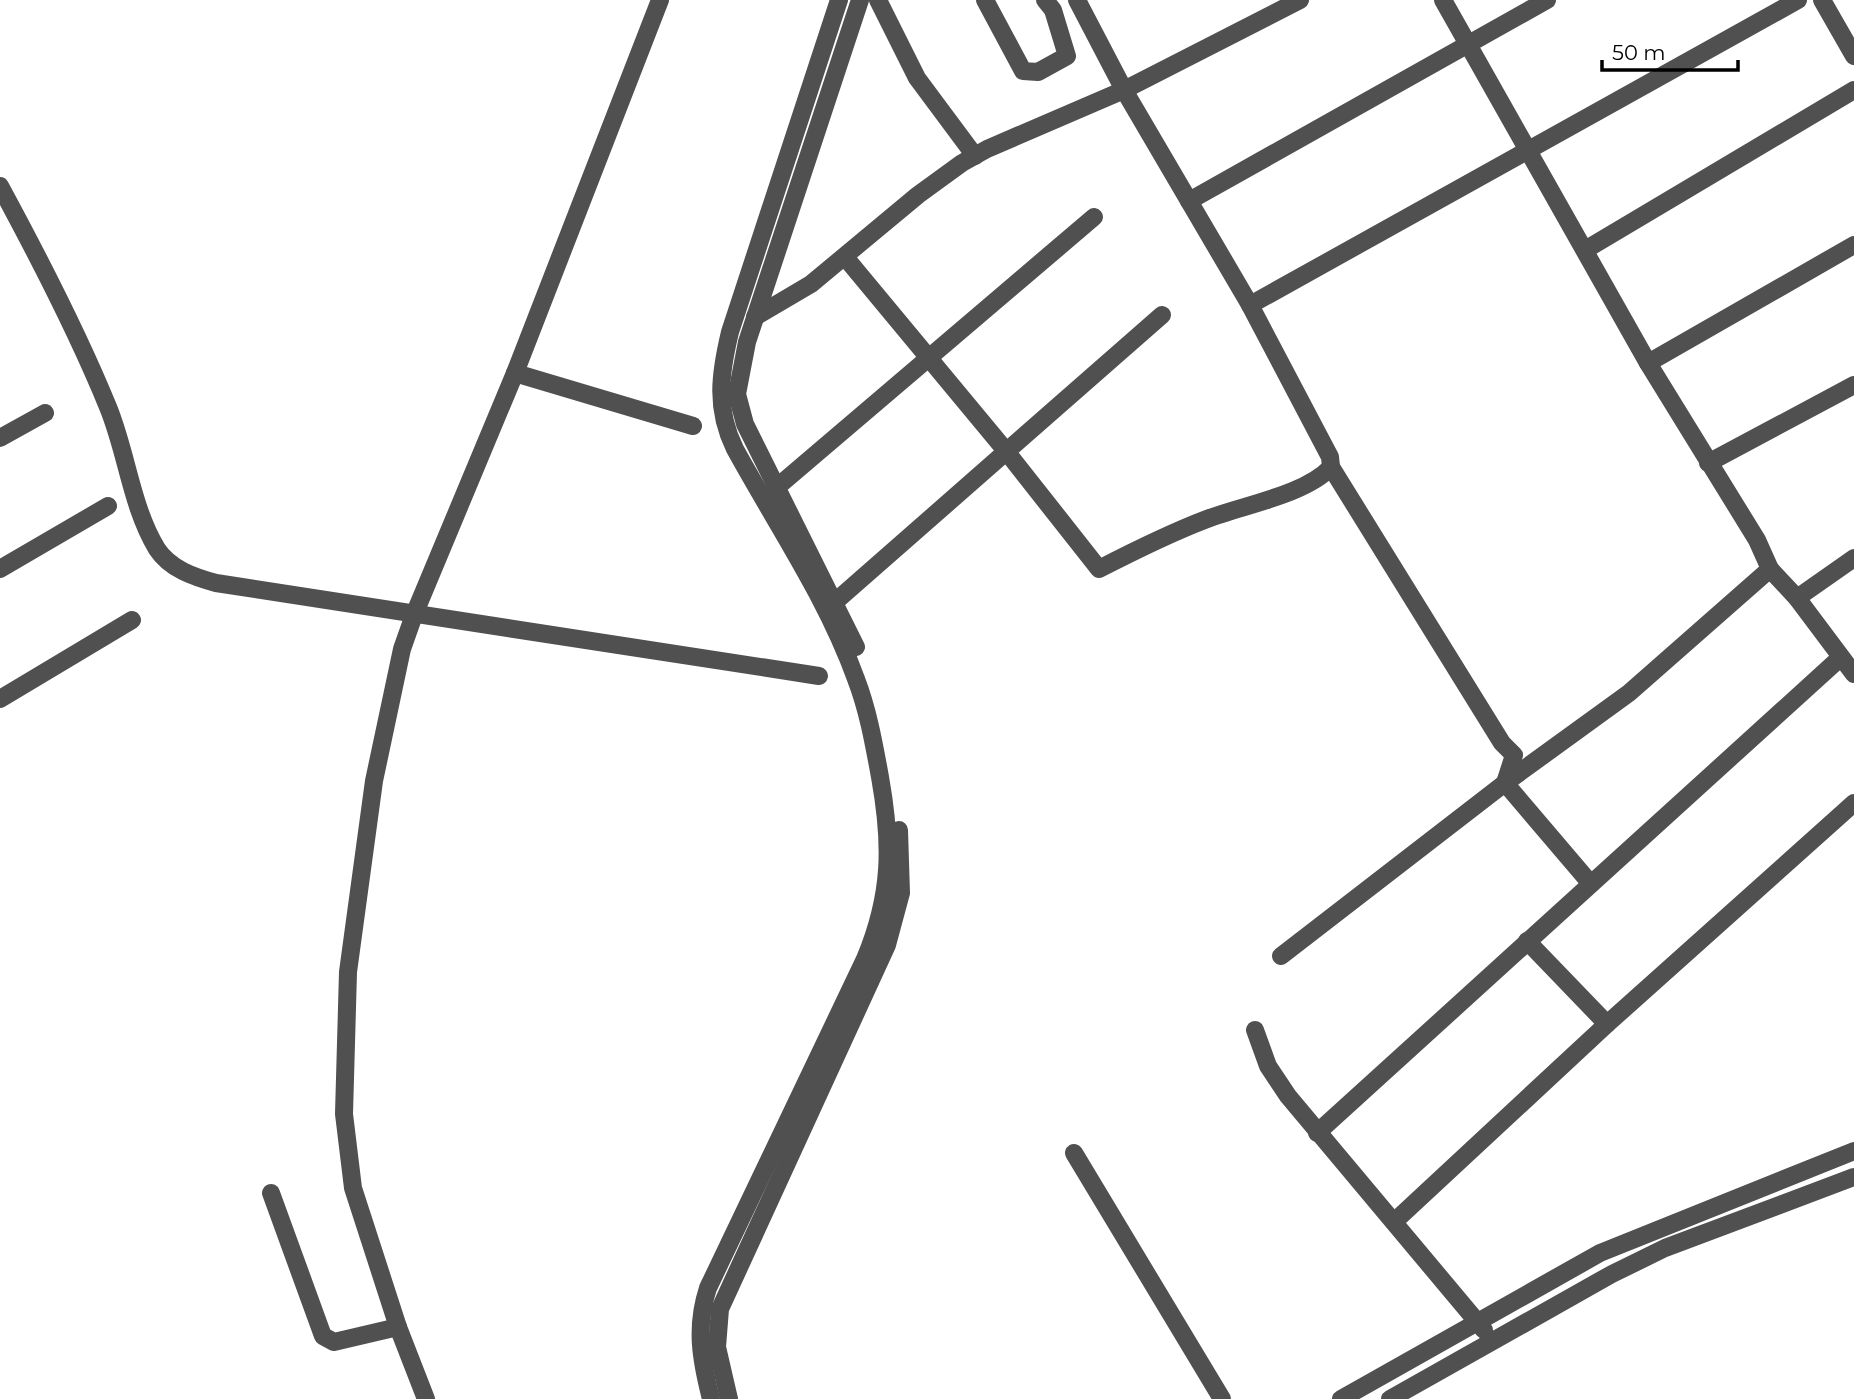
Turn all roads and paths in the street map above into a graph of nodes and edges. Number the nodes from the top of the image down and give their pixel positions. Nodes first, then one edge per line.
1 (660, 0) edge
2 (839, 0) edge
3 (860, 0) edge
4 (878, 0) edge
5 (985, 0) edge
6 (1045, 0) edge
7 (1077, 0) edge
8 (1300, 0) edge
9 (1443, 0) edge
10 (1547, 0) edge
11 (1798, 0) edge
12 (1822, 0) edge
13 (1468, 43) junction
14 (1854, 56) edge
15 (1124, 90) junction
16 (1854, 90) edge
17 (1528, 148) junction
18 (975, 156) junction
19 (0, 186) edge
20 (1189, 201) junction
21 (1094, 217) dead end
22 (1854, 245) edge
23 (1585, 250) junction
24 (845, 257) junction
25 (1250, 306) junction
26 (1162, 315) dead end
27 (755, 317) junction
28 (929, 359) junction
29 (1648, 363) junction
30 (515, 373) junction
31 (1854, 385) edge
32 (45, 412) dead end
33 (693, 426) dead end
34 (0, 438) edge
35 (1006, 451) junction
36 (1708, 463) junction
37 (1331, 467) junction
38 (776, 488) junction
39 (108, 506) dead end
40 (1854, 558) edge
41 (0, 569) edge
42 (1770, 569) junction
43 (1797, 598) junction
44 (835, 601) junction
45 (414, 615) junction
46 (132, 620) dead end
47 (1840, 658) junction
48 (1854, 674) edge
49 (819, 676) dead end
50 (0, 699) edge
51 (882, 755) junction
52 (1505, 783) junction
53 (1854, 803) edge
54 (1591, 884) junction
55 (1527, 942) junction
56 (1281, 956) dead end
57 (1607, 1024) junction
58 (1255, 1030) dead end
59 (1317, 1133) junction
60 (1854, 1150) edge
61 (1074, 1153) dead end
62 (1854, 1177) edge
63 (271, 1193) dead end
64 (1395, 1221) junction
65 (1477, 1322) junction
66 (398, 1327) junction
67 (1493, 1341) junction
68 (426, 1399) edge
69 (711, 1399) edge
70 (729, 1399) edge
71 (1222, 1399) edge
72 (1341, 1399) edge
73 (1390, 1399) edge

1 - 30 street
2 - 51 street
3 - 27 street
4 - 18 street
5 - 6 street
7 - 15 street
8 - 15 street
9 - 13 street
10 - 13 street
11 - 17 street
12 - 14 street
13 - 17 street
13 - 20 street
15 - 18 street
15 - 20 street
16 - 23 street
17 - 23 street
17 - 25 street
18 - 24 street
19 - 45 street
20 - 25 street
21 - 28 street
22 - 29 street
23 - 29 street
24 - 27 street
24 - 28 street
25 - 37 street
26 - 35 street
27 - 38 street
28 - 35 street
28 - 38 street
29 - 36 street
30 - 33 street
30 - 45 street
31 - 36 street
32 - 34 street
35 - 37 street
35 - 44 street
36 - 42 street
37 - 52 street
38 - 44 street
39 - 41 street
40 - 43 street
42 - 43 street
42 - 52 street
43 - 47 street
44 - 51 street
45 - 49 street
45 - 66 street
46 - 50 street
47 - 48 street
47 - 54 street
51 - 69 street
51 - 70 street
52 - 54 street
52 - 56 street
53 - 57 street
54 - 55 street
55 - 57 street
55 - 59 street
57 - 64 street
58 - 59 street
59 - 64 street
60 - 65 street
61 - 71 street
62 - 67 street
63 - 66 street
64 - 65 street
65 - 67 street
65 - 72 street
66 - 68 street
67 - 73 street

